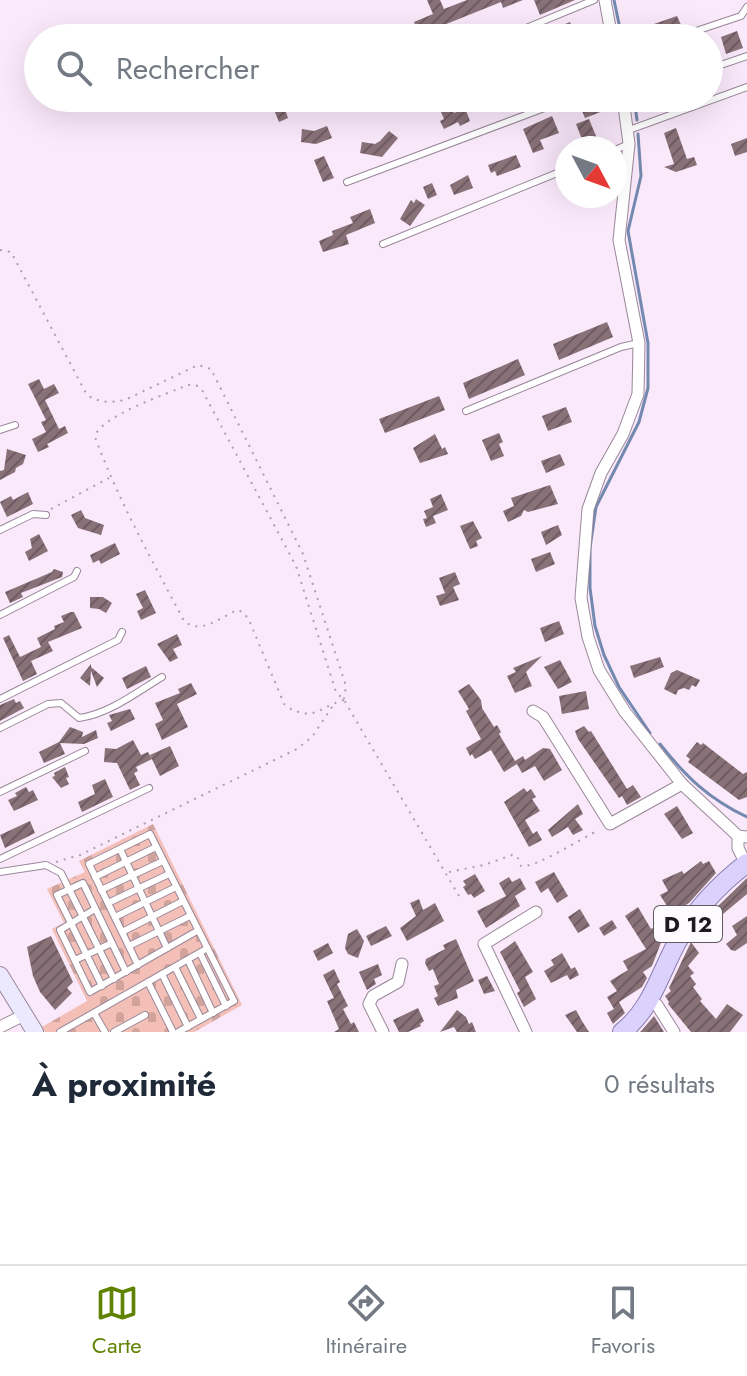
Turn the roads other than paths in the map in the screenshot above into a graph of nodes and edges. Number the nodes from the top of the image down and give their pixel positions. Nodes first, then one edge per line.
1 (594, 0) edge
2 (605, 0) edge
3 (747, 7) edge
4 (536, 24) edge
5 (609, 24) edge
6 (717, 24) edge
7 (747, 56) edge
8 (723, 64) edge
9 (747, 87) edge
10 (723, 96) edge
11 (534, 112) edge
12 (626, 112) edge
13 (678, 112) edge
14 (629, 130) junction
15 (629, 144) joint
16 (555, 174) edge
17 (347, 182) dead end
18 (383, 244) dead end
19 (639, 343) junction
20 (466, 411) dead end
21 (15, 425) dead end
22 (0, 430) edge
23 (46, 515) road end
24 (0, 530) edge
25 (77, 571) dead end
26 (0, 615) edge
27 (122, 632) dead end
28 (162, 677) dead end
29 (0, 699) edge
30 (533, 711) dead end
31 (0, 728) edge
32 (85, 751) dead end
33 (682, 784) junction
34 (149, 788) dead end
35 (0, 792) edge
36 (742, 836) edge
37 (156, 847) junction
38 (120, 849) junction
39 (0, 859) edge
40 (163, 861) junction
41 (126, 862) junction
42 (747, 864) edge
43 (0, 872) edge
44 (169, 874) junction
45 (133, 875) junction
46 (95, 877) junction
47 (176, 887) junction
48 (139, 888) junction
49 (70, 889) junction
50 (101, 890) junction
51 (183, 901) junction
52 (145, 902) junction
53 (108, 903) junction
54 (95, 909) junction
55 (536, 912) dead end
56 (83, 916) junction
57 (190, 916) junction
58 (115, 917) junction
59 (152, 917) junction
60 (71, 923) junction
61 (159, 931) junction
62 (197, 931) junction
63 (122, 932) junction
64 (112, 943) junction
65 (129, 946) junction
66 (167, 948) junction
67 (99, 949) junction
68 (203, 951) junction
69 (87, 955) junction
70 (75, 960) junction
71 (188, 960) junction
72 (402, 964) dead end
73 (138, 965) junction
74 (175, 967) junction
75 (126, 972) junction
76 (162, 974) junction
77 (0, 975) edge
78 (114, 979) junction
79 (0, 982) edge
80 (148, 982) junction
81 (102, 986) junction
82 (650, 999) junction
83 (94, 1013) junction
84 (213, 1013) junction
85 (145, 1015) dead end
86 (201, 1019) junction
87 (24, 1020) edge
88 (0, 1027) edge
89 (188, 1027) junction
90 (628, 1030) edge
91 (35, 1032) edge
92 (60, 1032) edge
93 (105, 1032) edge
94 (114, 1032) edge
95 (175, 1032) edge
96 (383, 1032) edge
97 (526, 1032) edge
98 (674, 1032) edge

1 - 4 lane
2 - 5 street
3 - 6 lane
7 - 8 lane
9 - 10 lane
11 - 17 lane
12 - 14 street
13 - 14 lane
14 - 15 street
15 - 19 street
16 - 18 lane
19 - 20 lane
19 - 33 street
21 - 22 lane
23 - 24 lane
25 - 26 lane
27 - 29 lane
28 - 31 lane
30 - 33 street
32 - 35 lane
33 - 36 street
34 - 39 lane
36 - 42 street
37 - 38 lane
37 - 40 lane
37 - 41 lane
38 - 41 lane
38 - 46 lane
40 - 44 lane
40 - 45 lane
41 - 45 lane
41 - 46 lane
42 - 82 main road, D 12
43 - 49 lane
44 - 47 lane
44 - 48 lane
45 - 48 lane
45 - 50 lane
46 - 50 lane
47 - 51 lane
47 - 52 lane
48 - 52 lane
48 - 53 lane
49 - 54 lane
49 - 56 lane
49 - 60 lane
50 - 53 lane
51 - 57 lane
51 - 59 lane
52 - 58 lane
52 - 59 lane
53 - 58 lane
54 - 56 lane
54 - 64 lane
55 - 97 street
56 - 60 lane
56 - 67 lane
57 - 61 lane
57 - 62 lane
58 - 63 lane
59 - 61 lane
59 - 63 lane
60 - 69 lane
60 - 70 lane
61 - 65 lane
61 - 66 lane
62 - 66 lane
62 - 68 lane
63 - 65 lane
64 - 67 lane
64 - 75 lane
65 - 73 lane
66 - 73 lane
67 - 69 lane
67 - 78 lane
68 - 71 lane
68 - 84 lane
69 - 70 lane
69 - 81 lane
70 - 81 lane
71 - 74 lane
71 - 84 lane
72 - 96 street
73 - 75 lane
74 - 76 lane
74 - 86 lane
75 - 78 lane
76 - 80 lane
76 - 89 lane
77 - 87 street
78 - 81 lane
79 - 87 street
80 - 83 lane
80 - 95 lane
82 - 90 main road, D 12
82 - 98 street
83 - 92 lane
83 - 93 lane
84 - 86 lane
85 - 94 lane
86 - 89 lane
87 - 88 street
87 - 91 street
89 - 95 lane

